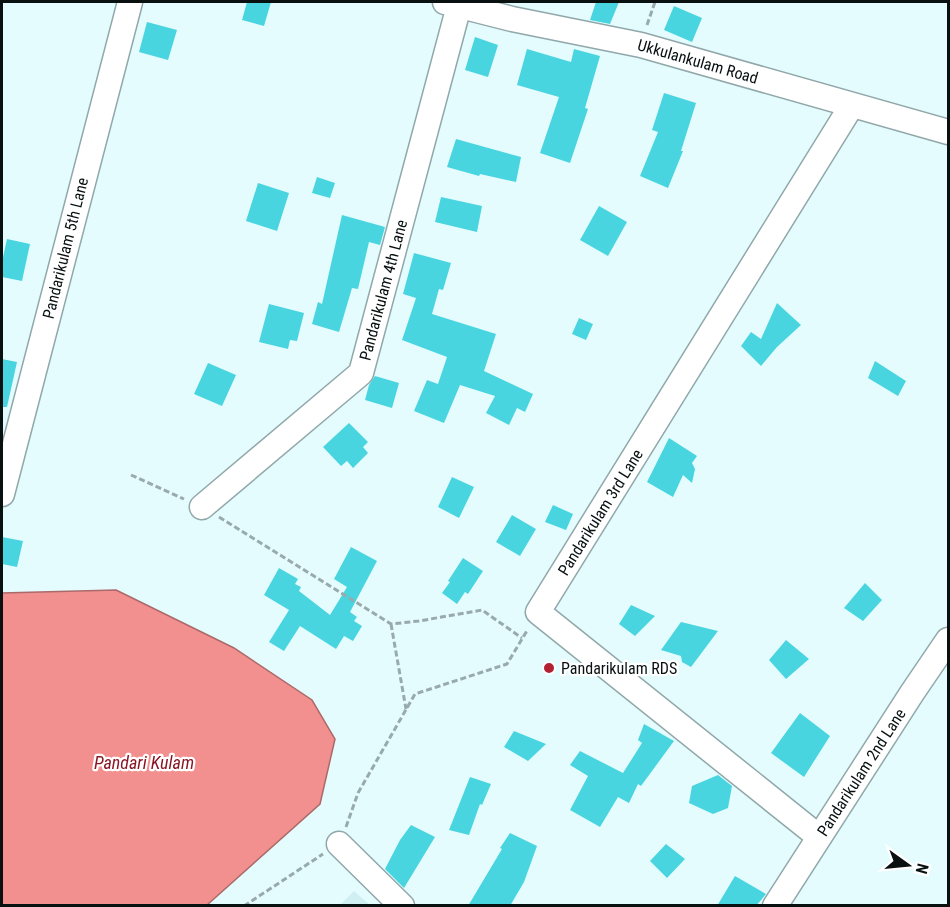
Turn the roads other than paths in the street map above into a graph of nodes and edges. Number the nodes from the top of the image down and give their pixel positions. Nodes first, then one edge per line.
1 (130, 2) edge
2 (454, 3) edge
3 (852, 105) junction
4 (948, 132) edge
5 (2, 494) edge
6 (202, 507) road end
7 (948, 640) edge
8 (819, 837) junction
9 (339, 844) road end
10 (402, 906) edge
11 (775, 906) edge

1 - 5 street, Pandarikulam 5th Lane
2 - 3 street, Ukkulankulam Road
2 - 6 street, Pandarikulam 4th Lane
3 - 4 street, Ukkulankulam Road
3 - 8 street, Pandarikulam 3rd Lane
7 - 8 street, Pandarikulam 2nd Lane
8 - 11 street, Pandarikulam 2nd Lane
9 - 10 street

